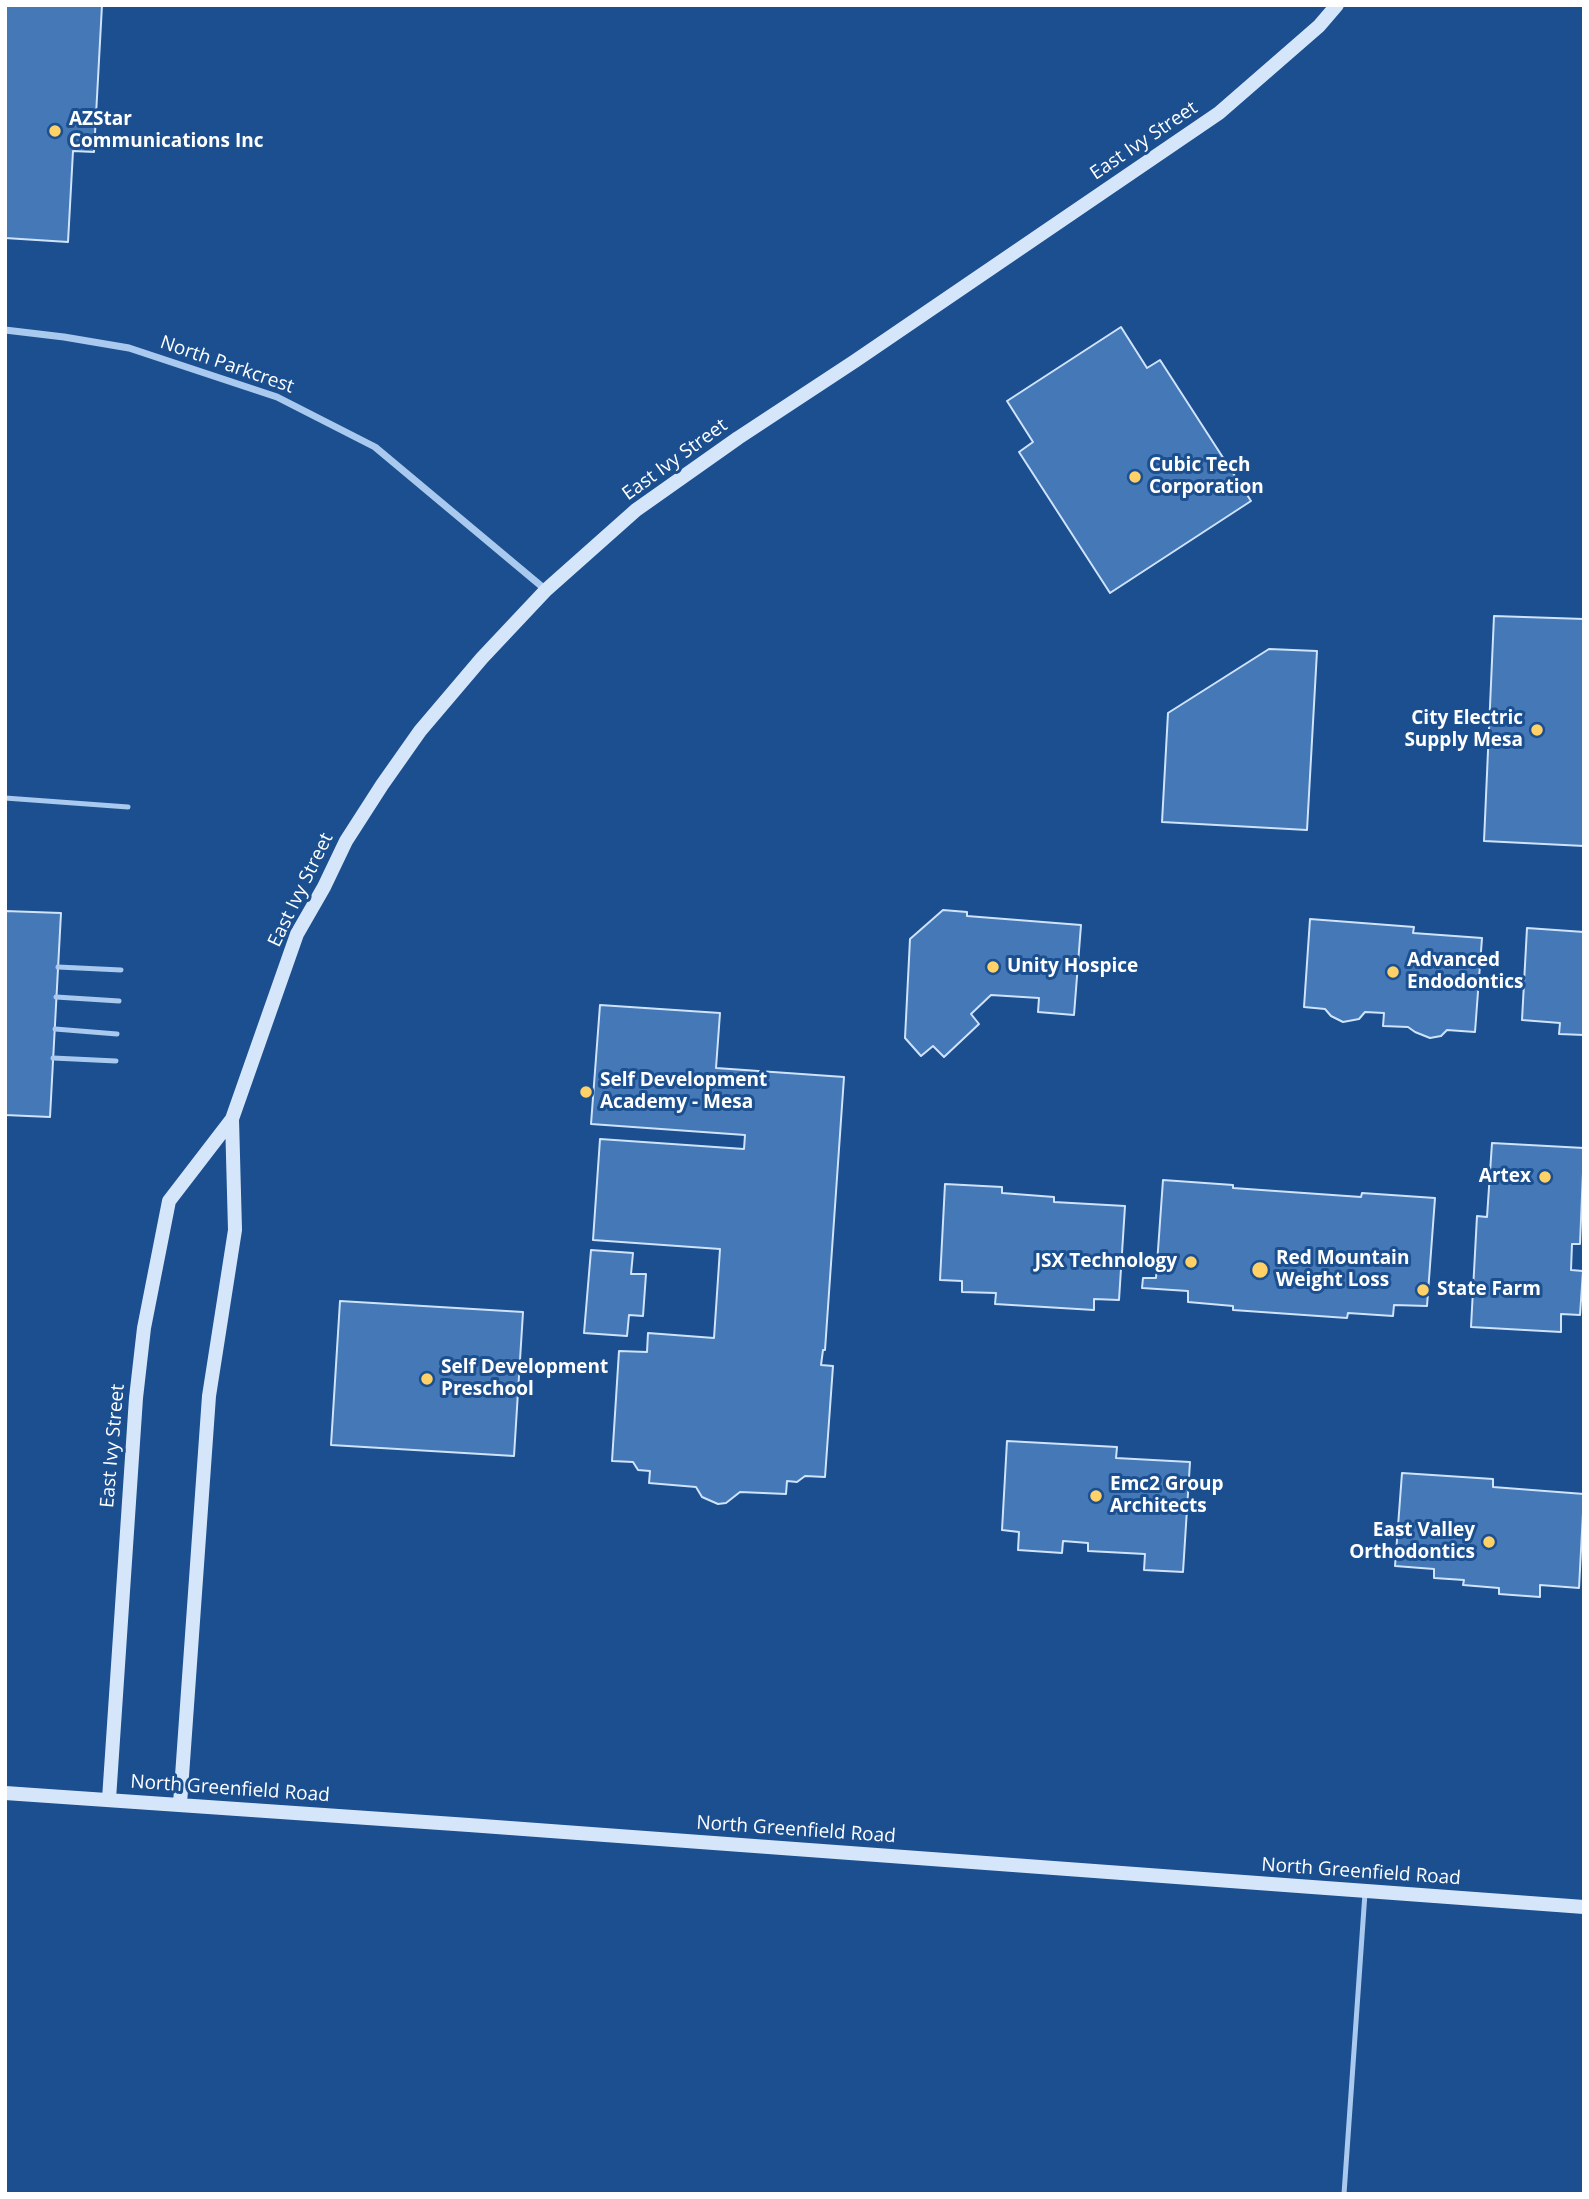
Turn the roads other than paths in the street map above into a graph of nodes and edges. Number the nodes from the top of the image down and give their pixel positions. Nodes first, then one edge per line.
1 (1337, 5) edge
2 (5, 330) edge
3 (546, 590) junction
4 (5, 798) edge
5 (128, 807) dead end
6 (58, 967) dead end
7 (121, 970) dead end
8 (56, 997) dead end
9 (119, 1001) dead end
10 (55, 1029) dead end
11 (117, 1034) dead end
12 (53, 1058) dead end
13 (116, 1061) dead end
14 (232, 1119) junction
15 (5, 1793) edge
16 (109, 1800) junction
17 (180, 1804) junction
18 (1365, 1891) junction
19 (1584, 1907) edge
20 (1344, 2194) edge

1 - 3 street, East Ivy Street
2 - 3 street, North Parkcrest
3 - 14 street, East Ivy Street
4 - 5 lane
6 - 7 lane
8 - 9 lane
10 - 11 lane
12 - 13 lane
14 - 16 street, East Ivy Street
14 - 17 street, East Ivy Street
15 - 16 street, North Greenfield Road
16 - 17 street, North Greenfield Road
17 - 18 street, North Greenfield Road
18 - 19 street, North Greenfield Road
18 - 20 lane

